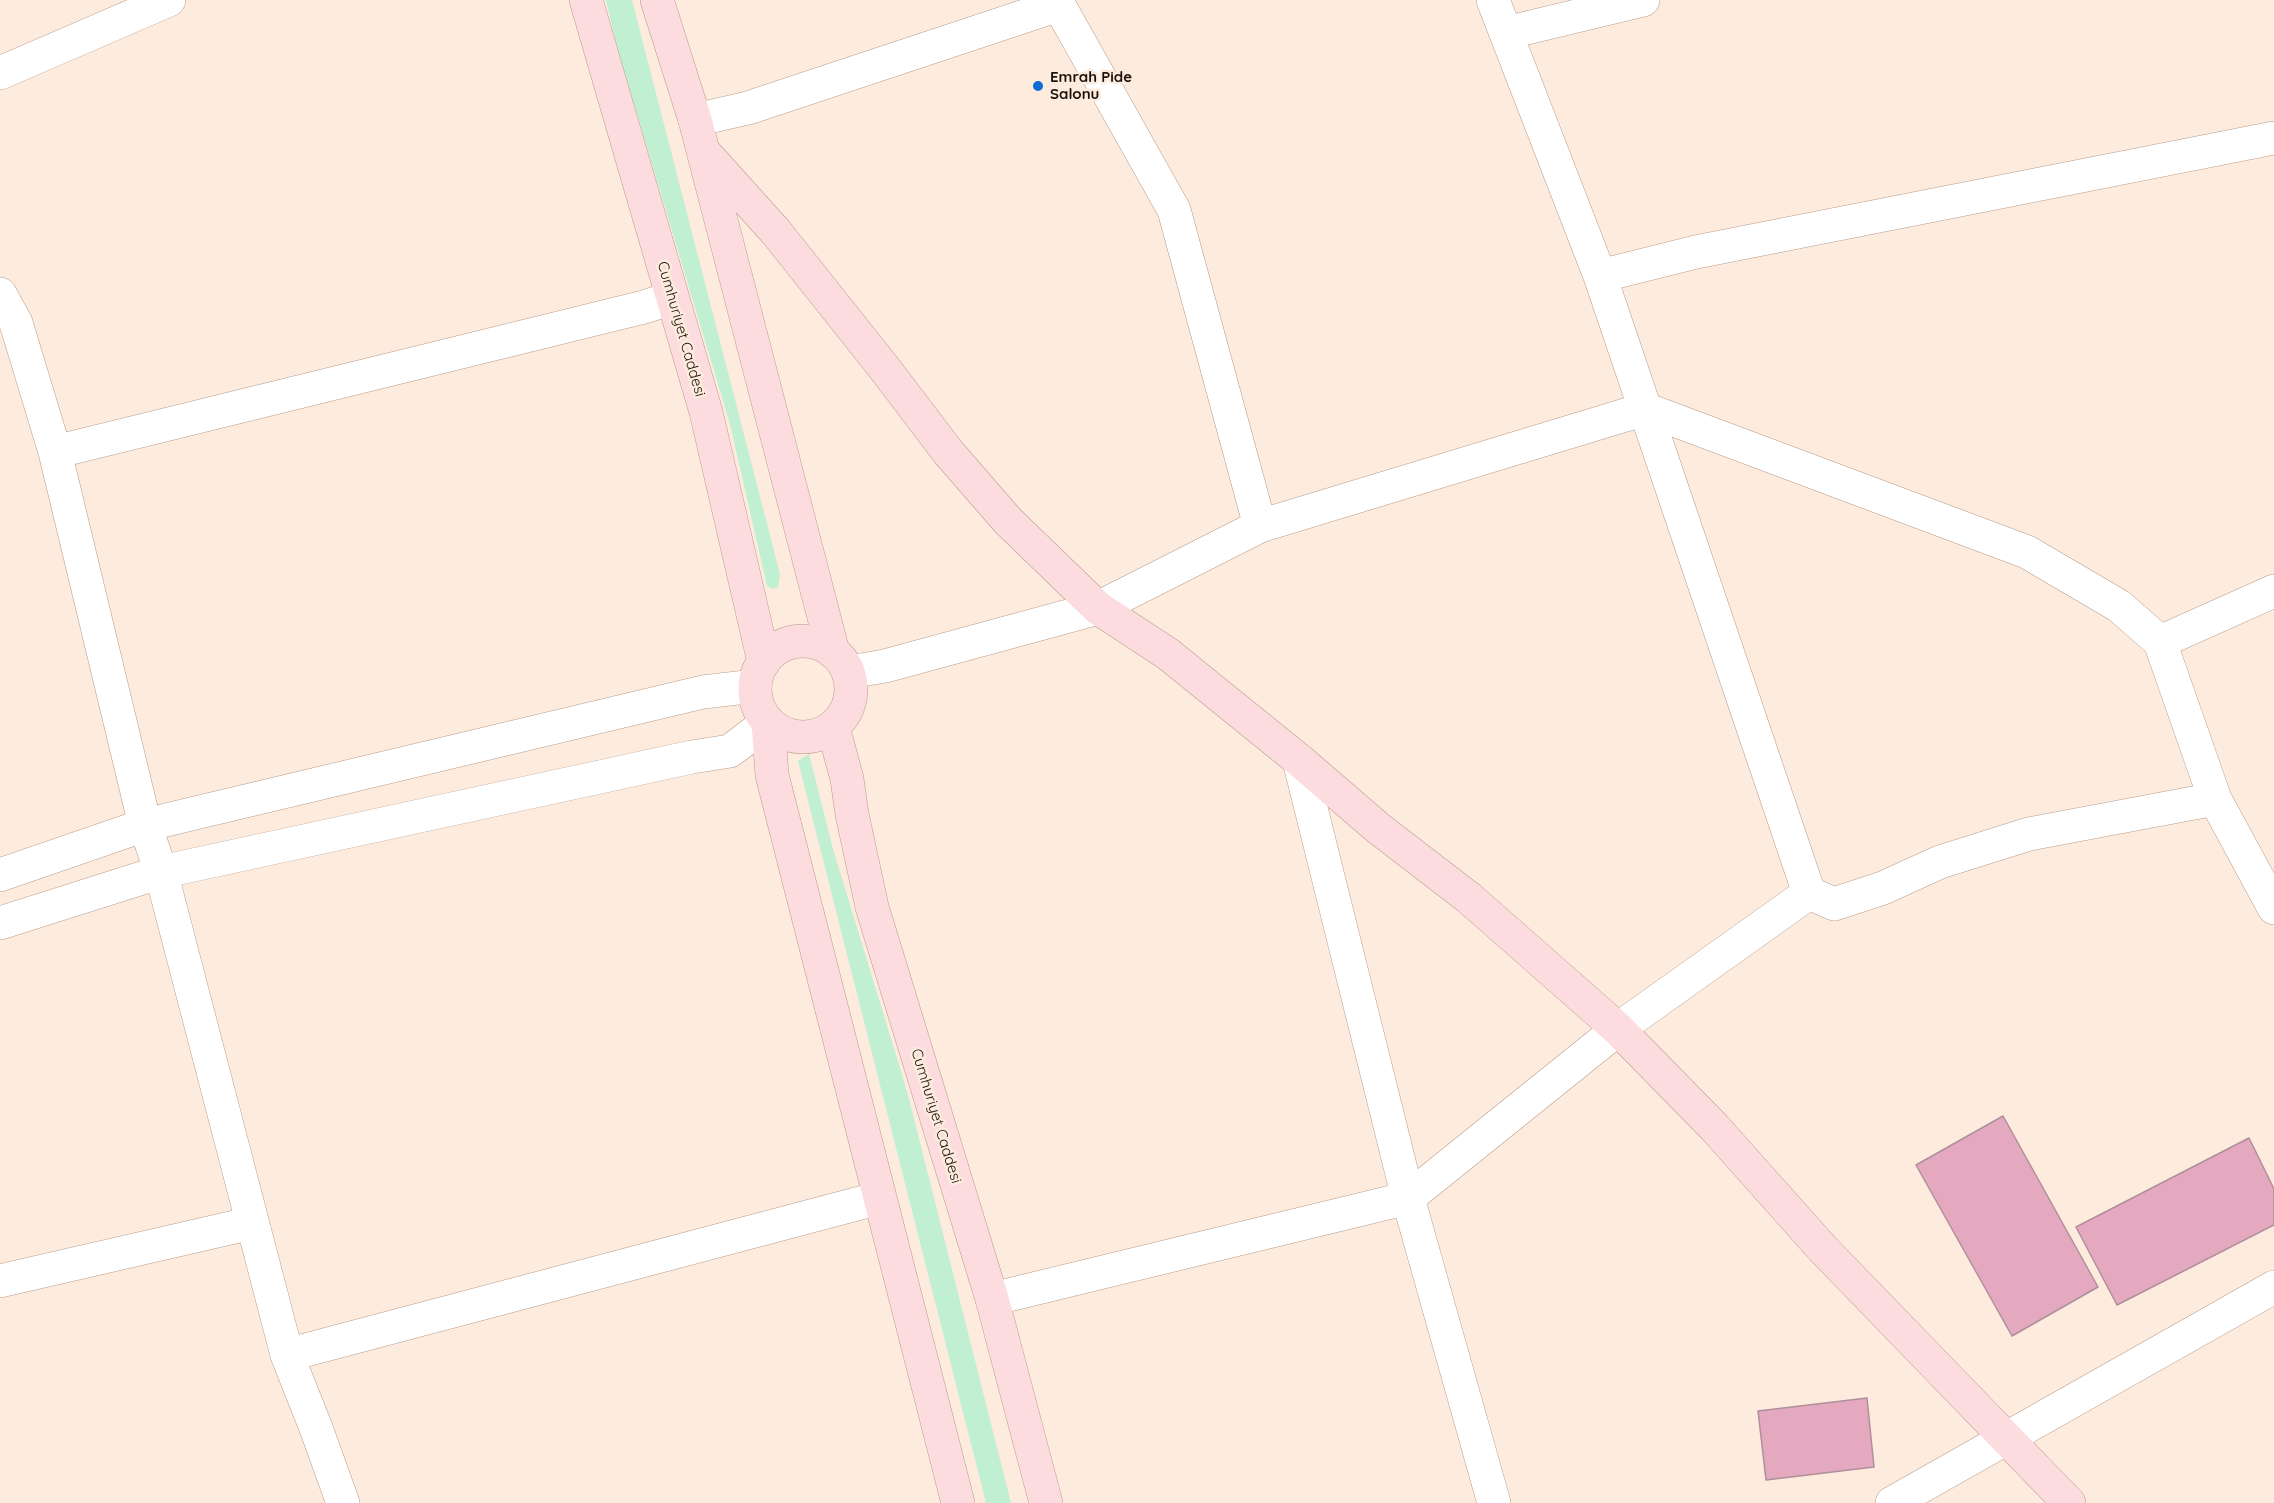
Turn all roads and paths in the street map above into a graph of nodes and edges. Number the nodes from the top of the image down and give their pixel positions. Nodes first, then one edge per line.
1 (169, 0) edge
2 (586, 0) edge
3 (657, 0) edge
4 (1493, 0) edge
5 (1643, 0) edge
6 (1057, 3) edge
7 (1506, 33) junction
8 (0, 73) edge
9 (695, 120) junction
10 (2274, 138) edge
11 (703, 151) junction
12 (1600, 276) junction
13 (0, 294) edge
14 (672, 298) junction
15 (1645, 409) junction
16 (55, 452) junction
17 (1260, 526) junction
18 (2274, 591) edge
19 (1098, 608) junction
20 (2160, 642) junction
21 (841, 662) junction
22 (760, 674) junction
23 (768, 722) junction
24 (833, 727) junction
25 (1299, 760) junction
26 (2215, 799) junction
27 (145, 825) junction
28 (161, 872) junction
29 (0, 875) edge
30 (1809, 893) junction
31 (2272, 899) edge
32 (0, 923) edge
33 (1618, 1029) junction
34 (879, 1198) junction
35 (1408, 1198) junction
36 (252, 1223) junction
37 (0, 1281) edge
38 (2274, 1287) edge
39 (992, 1299) junction
40 (287, 1355) junction
41 (2006, 1437) junction
42 (343, 1503) edge
43 (958, 1503) edge
44 (1046, 1503) edge
45 (1494, 1503) edge
46 (1892, 1503) edge
47 (2068, 1503) edge

1 - 8 street
2 - 14 main road, Cumhuriyet Caddesi
3 - 9 main road
4 - 7 street
5 - 7 street
6 - 9 street
6 - 17 street
7 - 12 street
9 - 11 main road
10 - 12 street
11 - 19 main road
11 - 21 main road
12 - 15 street
13 - 16 street
14 - 16 street
14 - 22 main road, Cumhuriyet Caddesi
15 - 17 street
15 - 20 street
15 - 30 street
16 - 27 street
17 - 19 street
18 - 20 street
19 - 21 street
19 - 25 main road
20 - 26 street
21 - 22 main road
21 - 24 main road
22 - 23 main road, Cumhuriyet Caddesi
22 - 27 street
23 - 24 main road
23 - 28 street
23 - 34 main road, Cumhuriyet Caddesi
24 - 39 main road, Cumhuriyet Caddesi
25 - 33 main road
25 - 35 street
26 - 30 street
26 - 31 street
27 - 28 street
27 - 29 street
28 - 32 street
28 - 36 street
30 - 33 street
33 - 35 street
33 - 41 main road
34 - 40 street
34 - 43 main road, Cumhuriyet Caddesi
35 - 39 street
35 - 45 street
36 - 37 street
36 - 40 street
38 - 41 street
39 - 44 main road, Cumhuriyet Caddesi
40 - 42 street
41 - 46 street
41 - 47 main road

